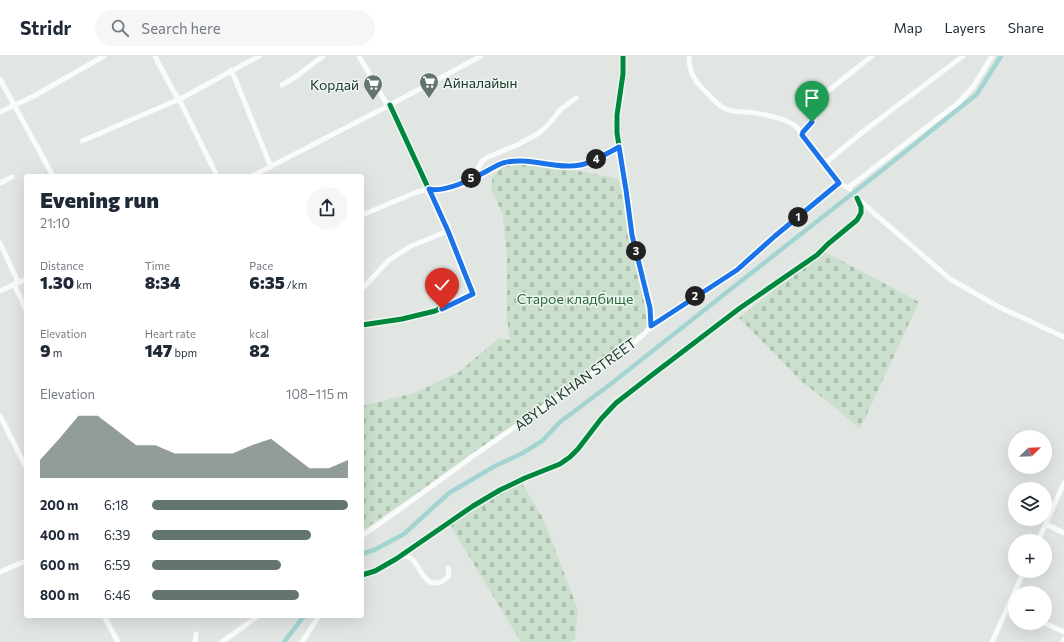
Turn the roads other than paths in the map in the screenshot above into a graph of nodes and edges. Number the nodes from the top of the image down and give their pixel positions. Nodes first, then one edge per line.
1 (104, 56) edge
2 (155, 56) edge
3 (258, 56) edge
4 (323, 56) edge
5 (359, 56) edge
6 (481, 56) edge
7 (623, 56) edge
8 (689, 56) edge
9 (872, 56) edge
10 (962, 56) edge
11 (992, 56) edge
12 (231, 70) junction
13 (0, 79) edge
14 (282, 85) dead end
15 (178, 98) junction
16 (576, 98) dead end
17 (14, 106) junction
18 (389, 106) junction
19 (0, 112) edge
20 (802, 134) junction
21 (82, 141) dead end
22 (619, 147) junction
23 (824, 164) junction
24 (271, 167) junction
25 (52, 174) edge
26 (216, 174) edge
27 (256, 174) edge
28 (12, 177) dead end
29 (474, 177) junction
30 (0, 183) edge
31 (839, 183) junction
32 (429, 189) junction
33 (364, 214) edge
34 (448, 231) junction
35 (0, 243) edge
36 (24, 279) edge
37 (16, 283) junction
38 (364, 287) edge
39 (0, 291) edge
40 (24, 305) edge
41 (364, 325) edge
42 (651, 326) junction
43 (1064, 336) edge
44 (0, 416) edge
45 (24, 463) edge
46 (1064, 483) edge
47 (1052, 510) edge
48 (1050, 526) edge
49 (1064, 533) edge
50 (364, 535) edge
51 (401, 556) junction
52 (24, 562) edge
53 (448, 568) dead end
54 (0, 572) edge
55 (364, 574) edge
56 (1008, 606) edge
57 (105, 618) edge
58 (255, 618) edge
59 (318, 618) edge
60 (1052, 627) edge
61 (1064, 632) edge
62 (196, 634) dead end
63 (1064, 639) edge
64 (118, 642) edge
65 (195, 642) edge
66 (222, 642) edge
67 (302, 642) edge
68 (992, 642) edge
69 (1062, 642) edge

1 - 17 street
2 - 15 street
3 - 12 street
4 - 14 street
5 - 18 street
6 - 18 street
7 - 22 street
8 - 20 street
9 - 20 street
10 - 23 street
11 - 31 street
12 - 15 street
12 - 24 street
13 - 17 street
15 - 21 street
15 - 26 street
16 - 29 street
17 - 19 street
17 - 25 street
18 - 24 street
18 - 32 street
20 - 23 street
22 - 29 street
22 - 42 street
23 - 31 street
24 - 27 street
28 - 30 street
29 - 32 street
31 - 42 street, ABYLAI KHAN STREET
32 - 33 street
32 - 34 street
34 - 38 street
34 - 41 street
35 - 37 street
36 - 37 street
37 - 39 street
37 - 40 street
42 - 50 street, ABYLAI KHAN STREET
43 - 51 street
44 - 45 street
46 - 47 street
48 - 49 street
51 - 53 street
51 - 55 street
52 - 54 street
56 - 68 street
57 - 64 street
58 - 66 street
59 - 67 street
60 - 61 street
62 - 65 street
63 - 69 street

